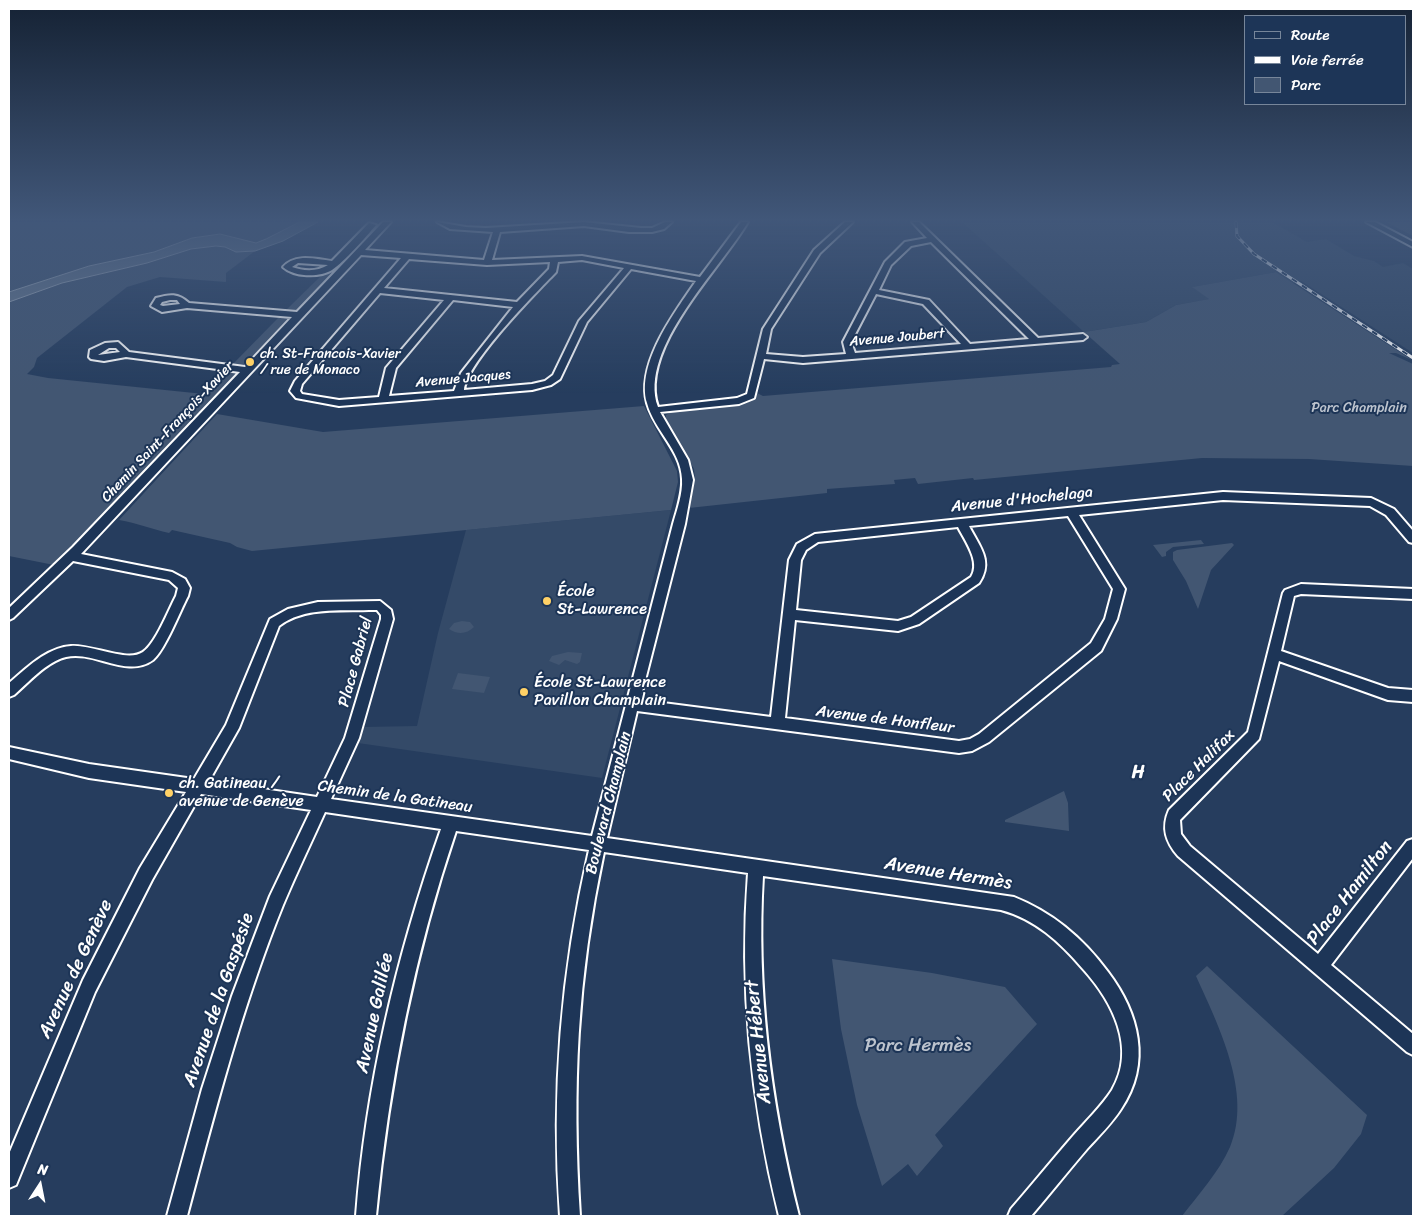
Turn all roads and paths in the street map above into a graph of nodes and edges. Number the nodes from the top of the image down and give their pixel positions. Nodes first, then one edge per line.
1 (333, 279) edge
2 (387, 279) edge
3 (544, 279) edge
4 (618, 279) edge
5 (699, 279) edge
6 (799, 279) edge
7 (879, 279) edge
8 (974, 279) edge
9 (703, 280) joint
10 (377, 290) junction
11 (873, 291) junction
12 (451, 297) junction
13 (520, 304) junction
14 (187, 305) dead end
15 (298, 316) junction
16 (1083, 337) dead end
17 (1036, 341) junction
18 (967, 346) junction
19 (126, 354) dead end
20 (760, 356) junction
21 (850, 356) junction
22 (248, 370) junction
23 (459, 393) junction
24 (383, 399) junction
25 (655, 410) junction
26 (1071, 511) junction
27 (962, 523) junction
28 (1413, 539) edge
29 (71, 556) junction
30 (1413, 594) edge
31 (789, 614) junction
32 (9, 615) edge
33 (1274, 654) junction
34 (9, 691) edge
35 (1413, 696) edge
36 (633, 705) junction
37 (777, 724) junction
38 (9, 753) edge
39 (197, 787) junction
40 (320, 804) junction
41 (451, 823) junction
42 (599, 844) junction
43 (1413, 846) edge
44 (756, 866) junction
45 (1319, 966) junction
46 (1413, 1046) edge
47 (9, 1178) edge
48 (177, 1216) edge
49 (366, 1216) edge
50 (570, 1216) edge
51 (789, 1216) edge
52 (1018, 1216) edge

1 - 15 street, Chemin Saint-François-Xavier
2 - 10 street, Avenue Jacques
3 - 13 street
4 - 23 street, Avenue Jacques
5 - 9 street
6 - 20 street
7 - 11 street
8 - 17 street
9 - 25 street, Boulevard Champlain
10 - 12 street
10 - 24 street, Avenue Jacques
11 - 18 street
11 - 21 street
12 - 13 street
12 - 24 street
13 - 23 street
14 - 15 street
15 - 22 street, Chemin Saint-François-Xavier
16 - 17 street, Avenue Joubert
17 - 18 street, Avenue Joubert
18 - 21 street, Avenue Joubert
19 - 22 street
20 - 21 street, Avenue Joubert
20 - 25 street
22 - 29 street, Chemin Saint-François-Xavier
23 - 24 street, Avenue Jacques
25 - 36 street, Boulevard Champlain
26 - 27 street, Avenue d'Hochelaga
26 - 28 street, Avenue d'Hochelaga
26 - 37 street, Avenue de Honfleur
27 - 31 street, Avenue d'Hochelaga
27 - 31 street
29 - 32 street, Chemin Saint-François-Xavier
29 - 34 street
30 - 33 street, Place Halifax
31 - 37 street, Avenue d'Hochelaga
33 - 35 street
33 - 45 street, Place Halifax
36 - 37 street, Avenue de Honfleur
36 - 42 street, Boulevard Champlain
38 - 39 street, Chemin de la Gatineau
39 - 40 street, Chemin de la Gatineau
39 - 40 street, Place Gabriel
39 - 47 street, Avenue de Genève
40 - 41 street, Chemin de la Gatineau
40 - 48 street, Avenue de la Gaspésie
41 - 42 street, Chemin de la Gatineau
41 - 49 street, Avenue Galilée
42 - 44 street, Avenue Hermès
42 - 50 street, Boulevard Champlain
43 - 45 street, Place Hamilton
44 - 51 street, Avenue Hébert
44 - 52 street, Avenue Hermès
45 - 46 street, Place Halifax

